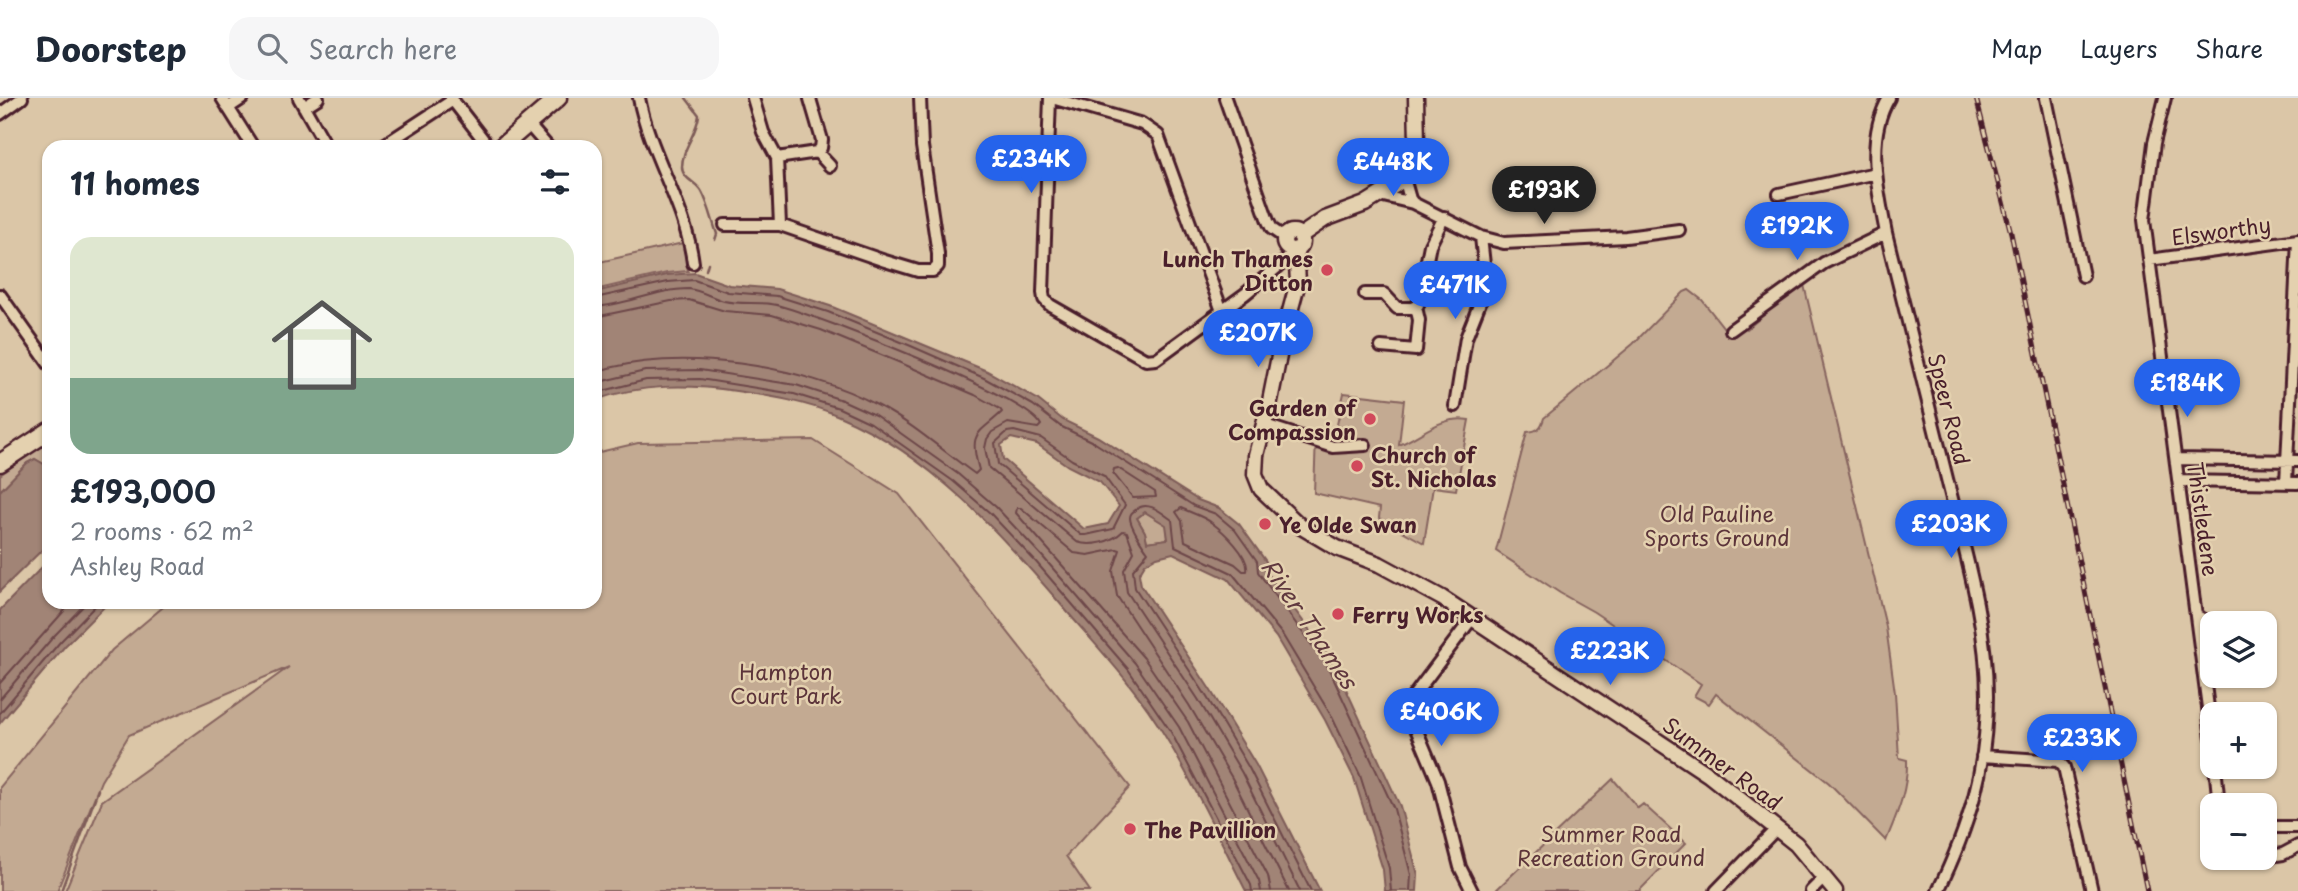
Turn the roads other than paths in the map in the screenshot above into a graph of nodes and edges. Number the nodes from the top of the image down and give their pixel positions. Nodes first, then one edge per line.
1 (22, 98) edge
2 (243, 98) edge
3 (318, 98) edge
4 (558, 98) edge
5 (639, 98) edge
6 (752, 98) edge
7 (920, 98) edge
8 (1051, 98) edge
9 (1225, 98) edge
10 (1416, 98) edge
11 (1889, 98) edge
12 (2046, 98) edge
13 (2165, 98) edge
14 (452, 99) edge
15 (810, 99) edge
16 (301, 102) edge
17 (225, 103) edge
18 (0, 114) edge
19 (528, 124) junction
20 (249, 140) edge
21 (323, 140) edge
22 (391, 140) edge
23 (484, 140) edge
24 (509, 140) edge
25 (542, 140) edge
26 (817, 152) junction
27 (777, 158) junction
28 (830, 166) dead end
29 (1876, 173) junction
30 (1404, 178) junction
31 (1785, 189) dead end
32 (1379, 195) junction
33 (1413, 203) junction
34 (1444, 217) junction
35 (725, 225) dead end
36 (780, 225) junction
37 (1679, 230) dead end
38 (1886, 233) junction
39 (1481, 237) junction
40 (2298, 240) edge
41 (1293, 243) junction
42 (2149, 260) junction
43 (693, 263) dead end
44 (2083, 276) dead end
45 (1365, 294) dead end
46 (0, 295) edge
47 (1416, 307) junction
48 (1222, 311) junction
49 (1731, 330) dead end
50 (1381, 346) dead end
51 (42, 353) edge
52 (1455, 406) dead end
53 (1265, 425) junction
54 (42, 436) edge
55 (1365, 446) dead end
56 (2176, 459) junction
57 (2292, 461) edge
58 (0, 463) edge
59 (2179, 481) junction
60 (2292, 483) edge
61 (2197, 616) junction
62 (1473, 617) junction
63 (2200, 618) edge
64 (2200, 632) edge
65 (1982, 756) junction
66 (2277, 827) edge
67 (2298, 827) edge
68 (1777, 828) junction
69 (2298, 846) edge
70 (2277, 855) edge
71 (1824, 878) junction
72 (1472, 891) edge
73 (1716, 891) edge
74 (1811, 891) edge
75 (1835, 891) edge
76 (1938, 891) edge
77 (2092, 891) edge

1 - 18 street
2 - 17 street
3 - 16 street
4 - 19 main road
5 - 43 street
6 - 27 street
7 - 36 street
8 - 48 street
8 - 48 street
9 - 41 street
10 - 30 street
11 - 29 street, Speer Road
12 - 44 street
13 - 42 street, Thistledene
14 - 22 street
14 - 23 street
15 - 26 street
16 - 21 street
17 - 20 street
19 - 24 main road
19 - 25 street
26 - 27 street
26 - 28 street
27 - 36 street
29 - 31 street
29 - 38 street, Speer Road
30 - 32 street
30 - 33 street
32 - 33 street
32 - 41 street
33 - 34 street
34 - 39 street
34 - 47 street
35 - 36 street
37 - 39 street
38 - 49 street
38 - 65 street, Speer Road
39 - 52 street
40 - 42 street, Elsworthy
40 - 57 street
41 - 48 street
41 - 53 street
42 - 56 street, Thistledene
45 - 47 street
46 - 51 street
47 - 50 street
53 - 55 street
53 - 62 street, Summer Road
54 - 58 main road
56 - 57 street
56 - 59 street, Thistledene
57 - 60 street
59 - 60 street
59 - 61 street, Thistledene
61 - 63 street
61 - 64 street, Thistledene
62 - 68 street, Summer Road
62 - 72 street
65 - 76 street, Speer Road
65 - 77 street
66 - 67 street
68 - 71 street, Summer Road
68 - 73 street
69 - 70 street
71 - 74 street
71 - 75 street, Summer Road

